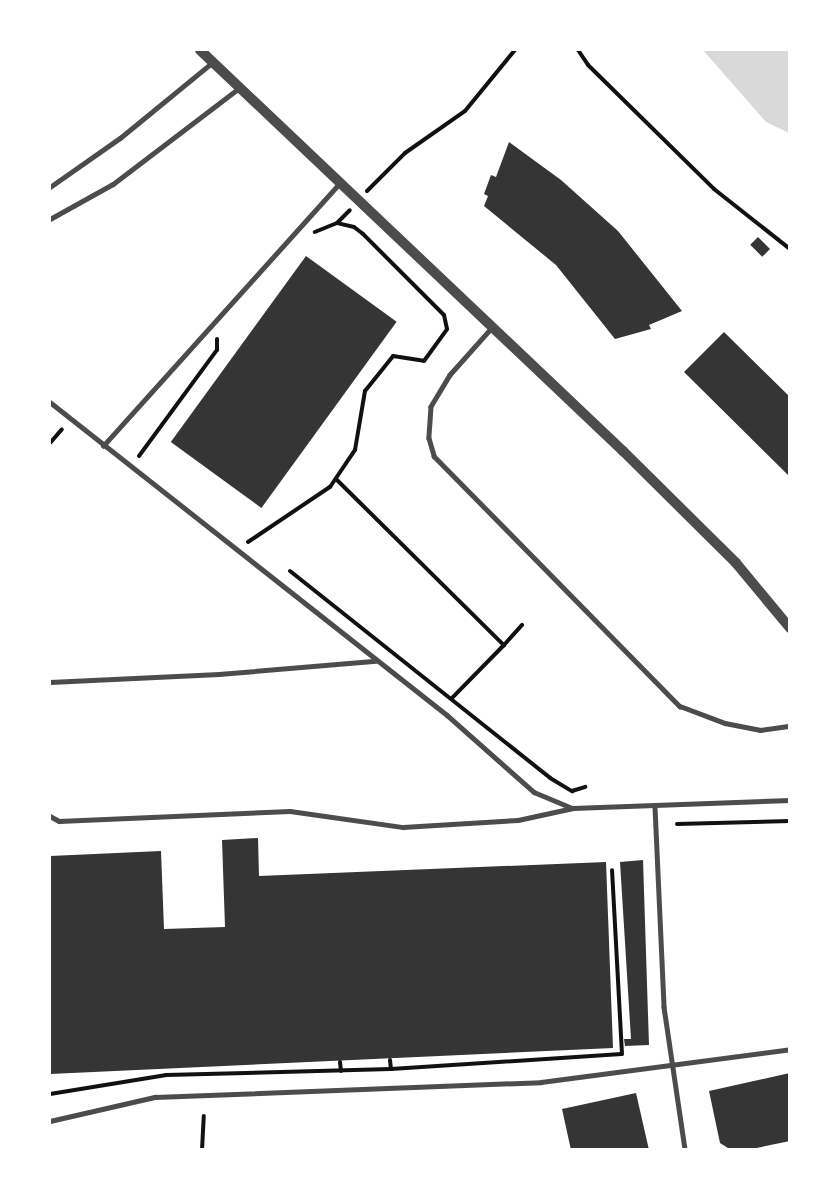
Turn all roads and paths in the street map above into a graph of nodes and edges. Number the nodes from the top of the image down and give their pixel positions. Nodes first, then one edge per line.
1 (200, 50) edge
2 (515, 50) edge
3 (579, 50) edge
4 (213, 62) junction
5 (240, 87) junction
6 (339, 183) junction
7 (50, 187) edge
8 (371, 187) dead end
9 (50, 219) edge
10 (310, 235) dead end
11 (789, 249) edge
12 (493, 327) junction
13 (220, 334) dead end
14 (50, 402) edge
15 (62, 429) dead end
16 (50, 443) edge
17 (103, 446) junction
18 (140, 462) dead end
19 (336, 480) junction
20 (239, 537) dead end
21 (248, 543) junction
22 (257, 549) dead end
23 (290, 571) dead end
24 (522, 626) dead end
25 (789, 628) edge
26 (504, 645) junction
27 (375, 661) junction
28 (50, 682) edge
29 (452, 698) junction
30 (789, 726) edge
31 (585, 787) dead end
32 (789, 800) edge
33 (655, 807) junction
34 (573, 808) junction
35 (50, 816) edge
36 (789, 821) edge
37 (677, 824) dead end
38 (612, 870) dead end
39 (608, 934) dead end
40 (615, 934) junction
41 (789, 1048) edge
42 (390, 1060) dead end
43 (340, 1062) dead end
44 (670, 1066) junction
45 (391, 1069) junction
46 (341, 1071) junction
47 (50, 1094) edge
48 (204, 1116) dead end
49 (50, 1121) edge
50 (202, 1149) edge
51 (685, 1149) edge

1 - 4 street
2 - 8 path
3 - 11 path
4 - 5 street
4 - 7 lane
5 - 6 street
5 - 9 lane
6 - 12 street
6 - 17 lane
10 - 19 path
12 - 25 street
12 - 30 lane
13 - 18 path
14 - 17 lane
15 - 16 path
17 - 27 lane
19 - 21 path
19 - 26 path
20 - 21 path
21 - 22 path
23 - 29 path
24 - 26 path
26 - 29 path
27 - 28 lane
27 - 34 lane
29 - 31 path
32 - 33 lane
33 - 34 lane
33 - 44 lane
34 - 35 lane
36 - 37 path
38 - 40 path
39 - 40 path
40 - 45 path
41 - 44 lane
42 - 45 path
43 - 46 path
44 - 49 lane
44 - 51 lane
45 - 46 path
46 - 47 path
48 - 50 path

